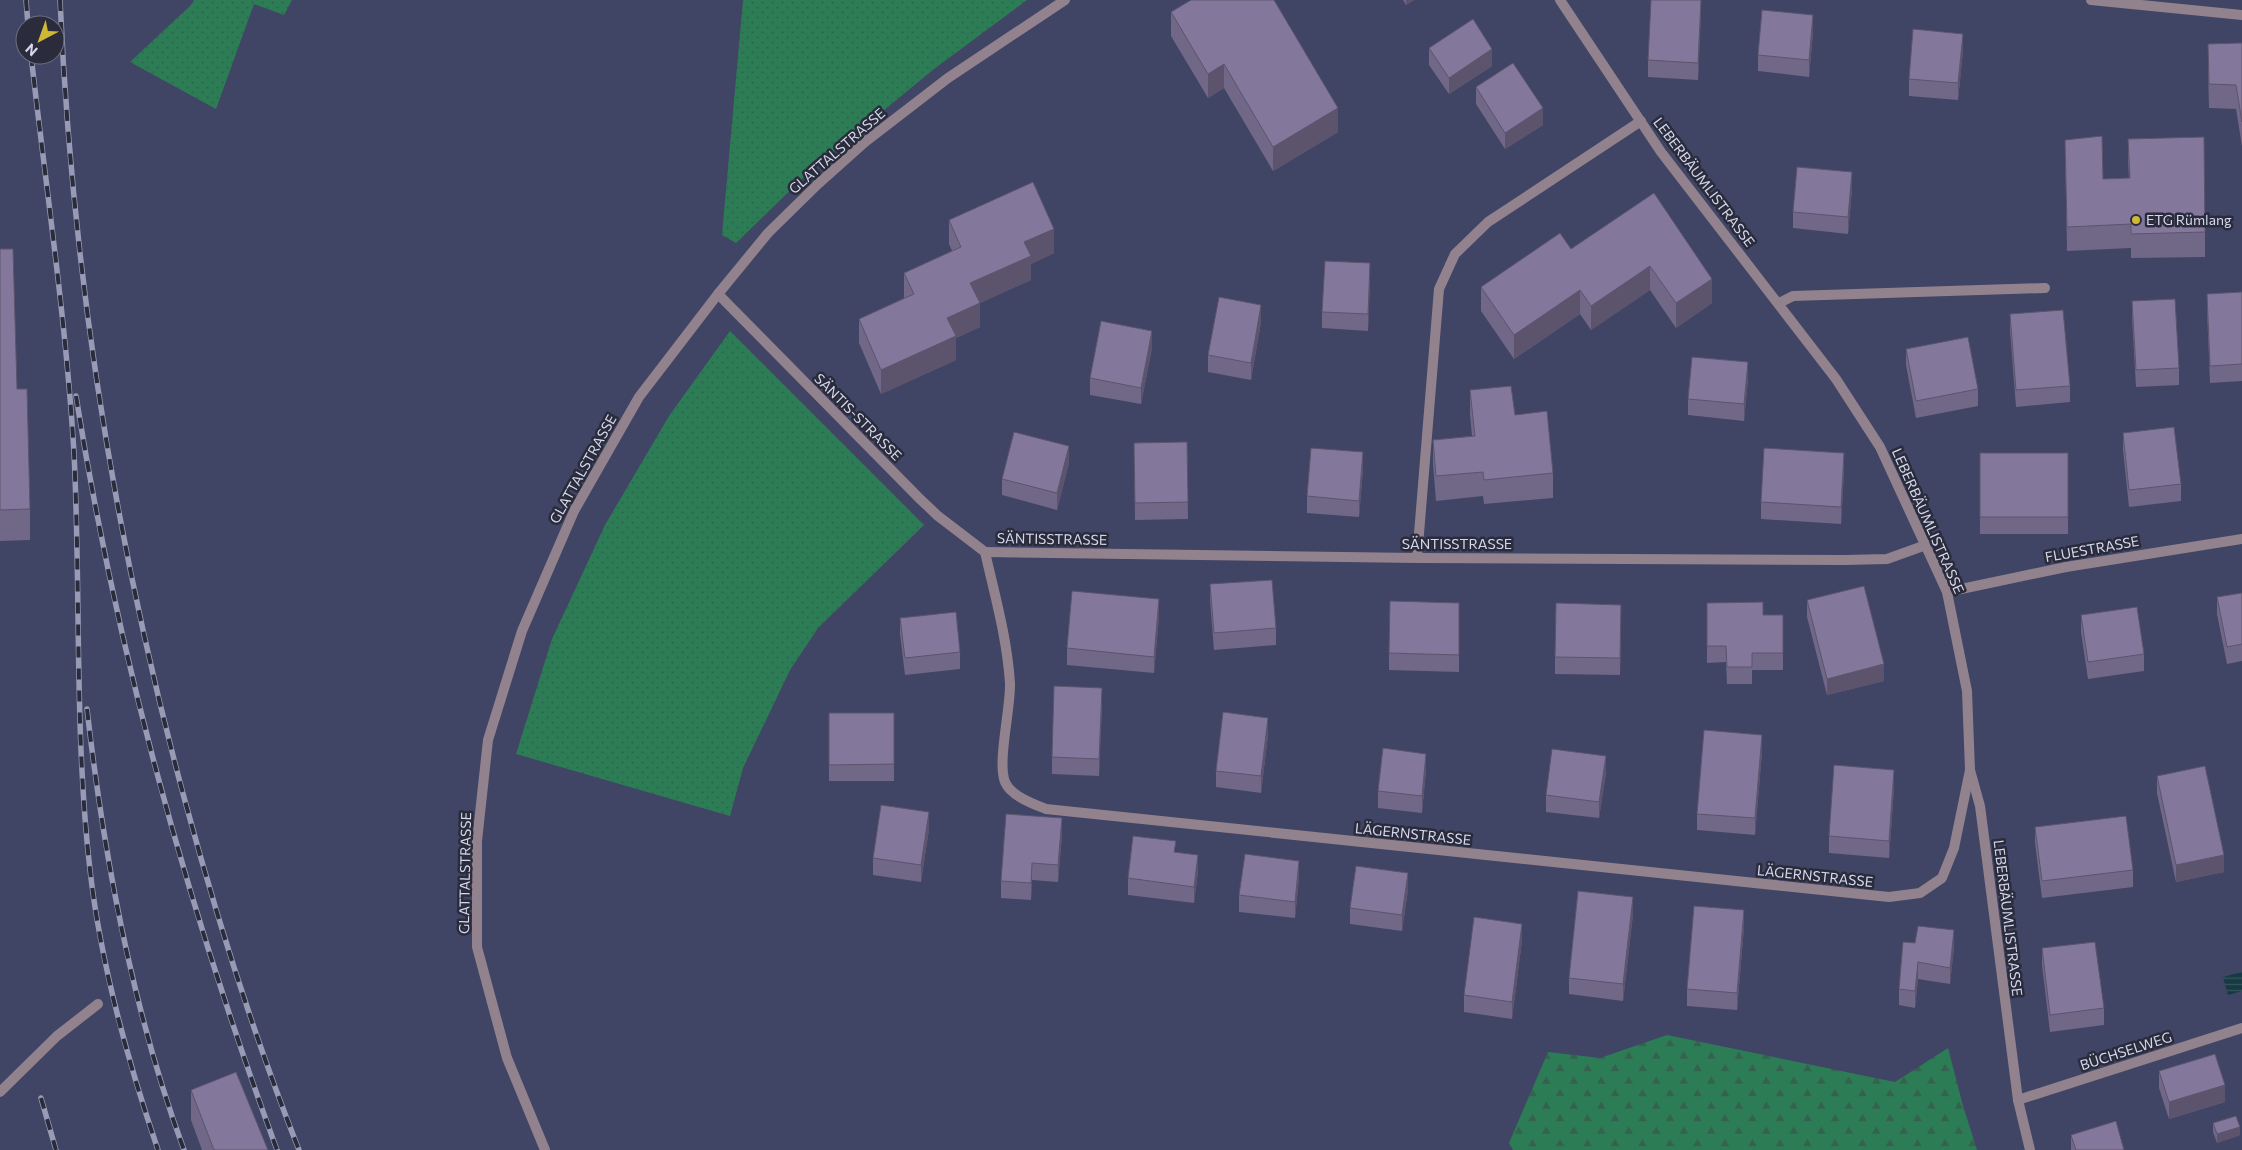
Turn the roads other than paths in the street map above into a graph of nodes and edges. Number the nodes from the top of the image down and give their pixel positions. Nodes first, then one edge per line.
1 (1065, 0) edge
2 (1560, 0) edge
3 (2091, 0) edge
4 (2242, 15) edge
5 (1641, 121) junction
6 (2045, 288) dead end
7 (718, 294) junction
8 (1778, 303) junction
9 (2242, 539) edge
10 (1926, 545) junction
11 (985, 552) junction
12 (1417, 558) junction
13 (1947, 592) junction
14 (1970, 770) junction
15 (98, 1004) dead end
16 (2242, 1028) edge
17 (0, 1092) edge
18 (2018, 1100) junction
19 (545, 1150) edge
20 (2030, 1150) edge

1 - 7 street, GLATTALSTRASSE
2 - 5 street, LEBERBÄUMLISTRASSE
3 - 4 street
5 - 8 street, LEBERBÄUMLISTRASSE
5 - 12 street
6 - 8 street
7 - 11 street, SÄNTIS-STRASSE
7 - 19 street, GLATTALSTRASSE
8 - 10 street, LEBERBÄUMLISTRASSE
9 - 13 street, FLUESTRASSE
10 - 12 street, SÄNTISSTRASSE
10 - 13 street, LEBERBÄUMLISTRASSE
11 - 12 street, SÄNTISSTRASSE
11 - 14 street, LÄGERNSTRASSE
13 - 14 street, LEBERBÄUMLISTRASSE
14 - 18 street, LEBERBÄUMLISTRASSE
15 - 17 street
16 - 18 street, BÜCHSELWEG
18 - 20 street, LEBERBÄUMLISTRASSE

